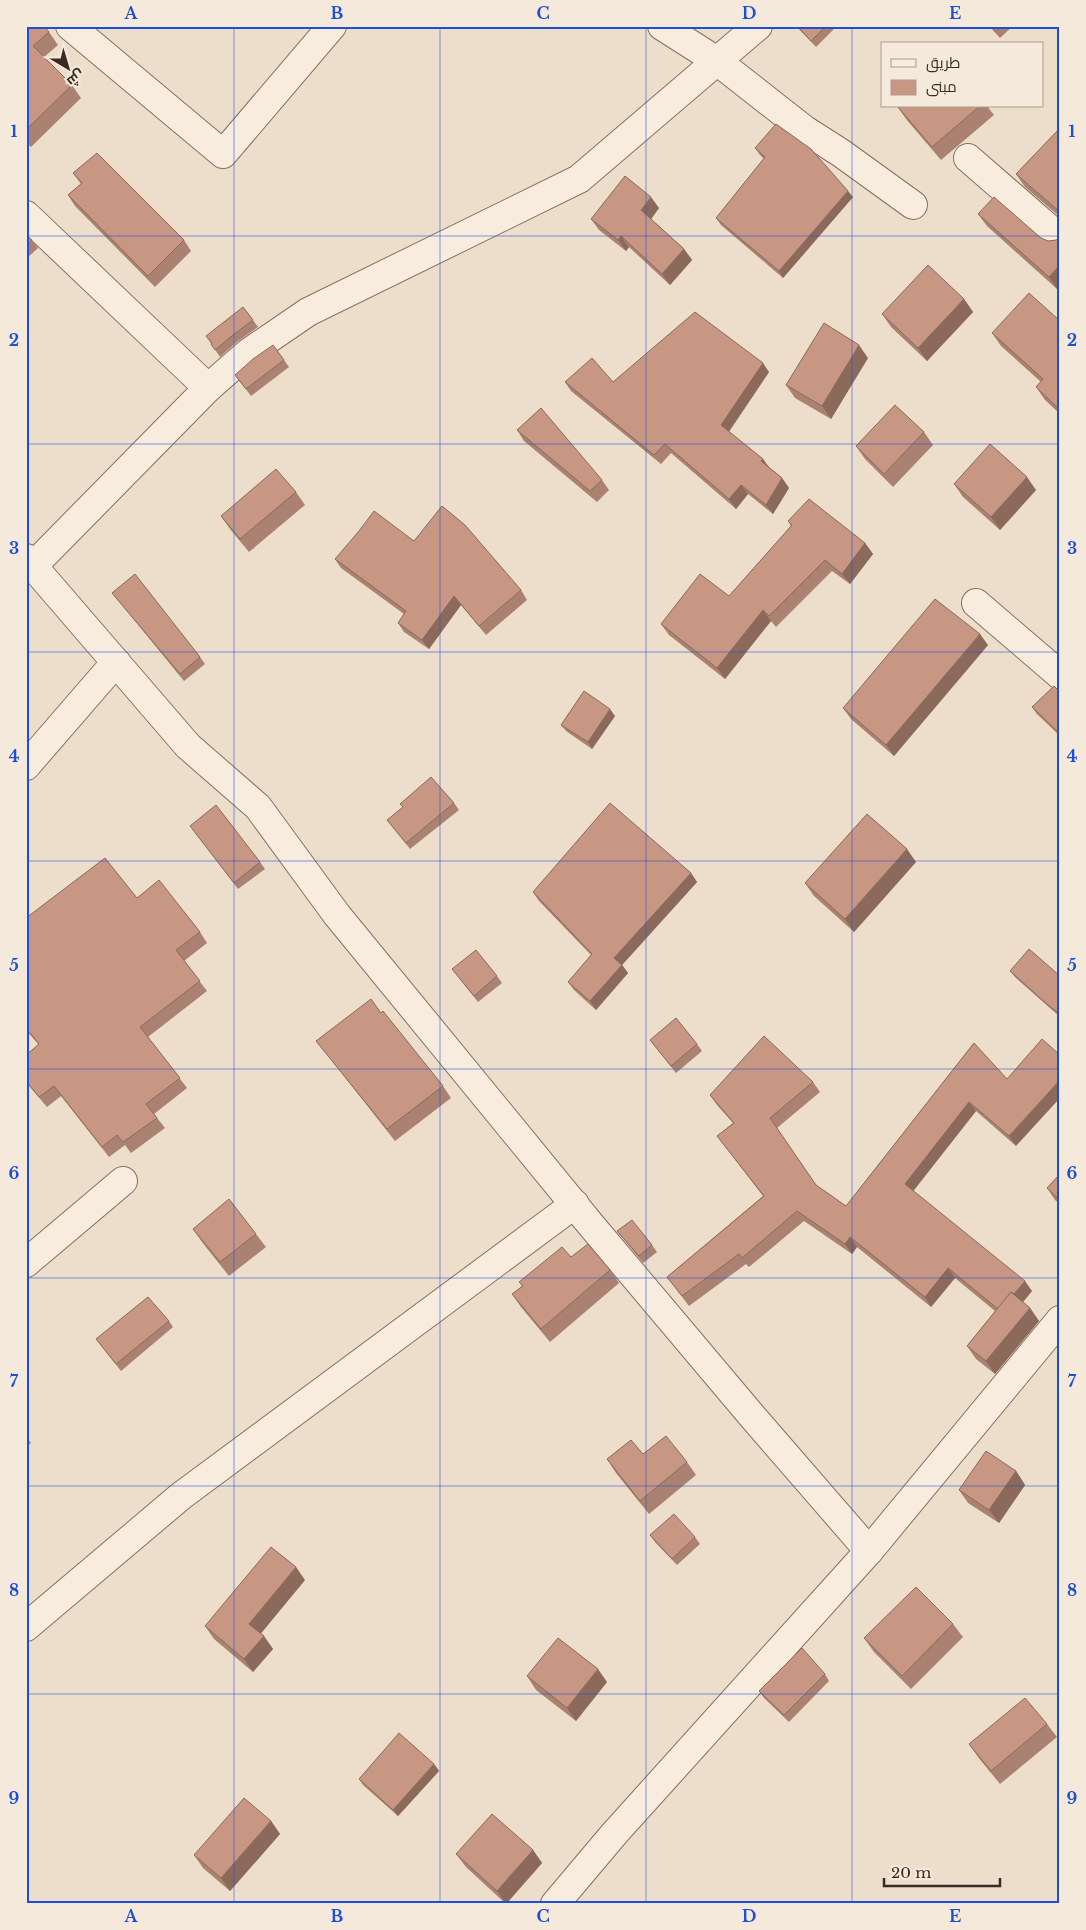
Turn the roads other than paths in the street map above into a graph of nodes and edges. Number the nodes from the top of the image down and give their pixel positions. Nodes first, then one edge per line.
1 (70, 26) edge
2 (332, 26) edge
3 (662, 26) edge
4 (758, 26) edge
5 (717, 61) junction
6 (968, 158) dead end
7 (913, 205) dead end
8 (26, 215) edge
9 (1060, 238) edge
10 (208, 388) junction
11 (30, 562) edge
12 (976, 603) dead end
13 (116, 662) junction
14 (1060, 675) edge
15 (26, 766) edge
16 (123, 1181) dead end
17 (575, 1204) junction
18 (26, 1264) edge
19 (1060, 1320) edge
20 (868, 1550) junction
21 (26, 1627) edge
22 (555, 1904) edge

1 - 2 street
3 - 5 street
4 - 5 street
5 - 7 street
5 - 10 street
6 - 9 street
8 - 10 street
10 - 11 street
11 - 13 street
12 - 14 street
13 - 15 street
13 - 17 street
16 - 18 street
17 - 20 street
17 - 21 street
19 - 20 street
20 - 22 street

